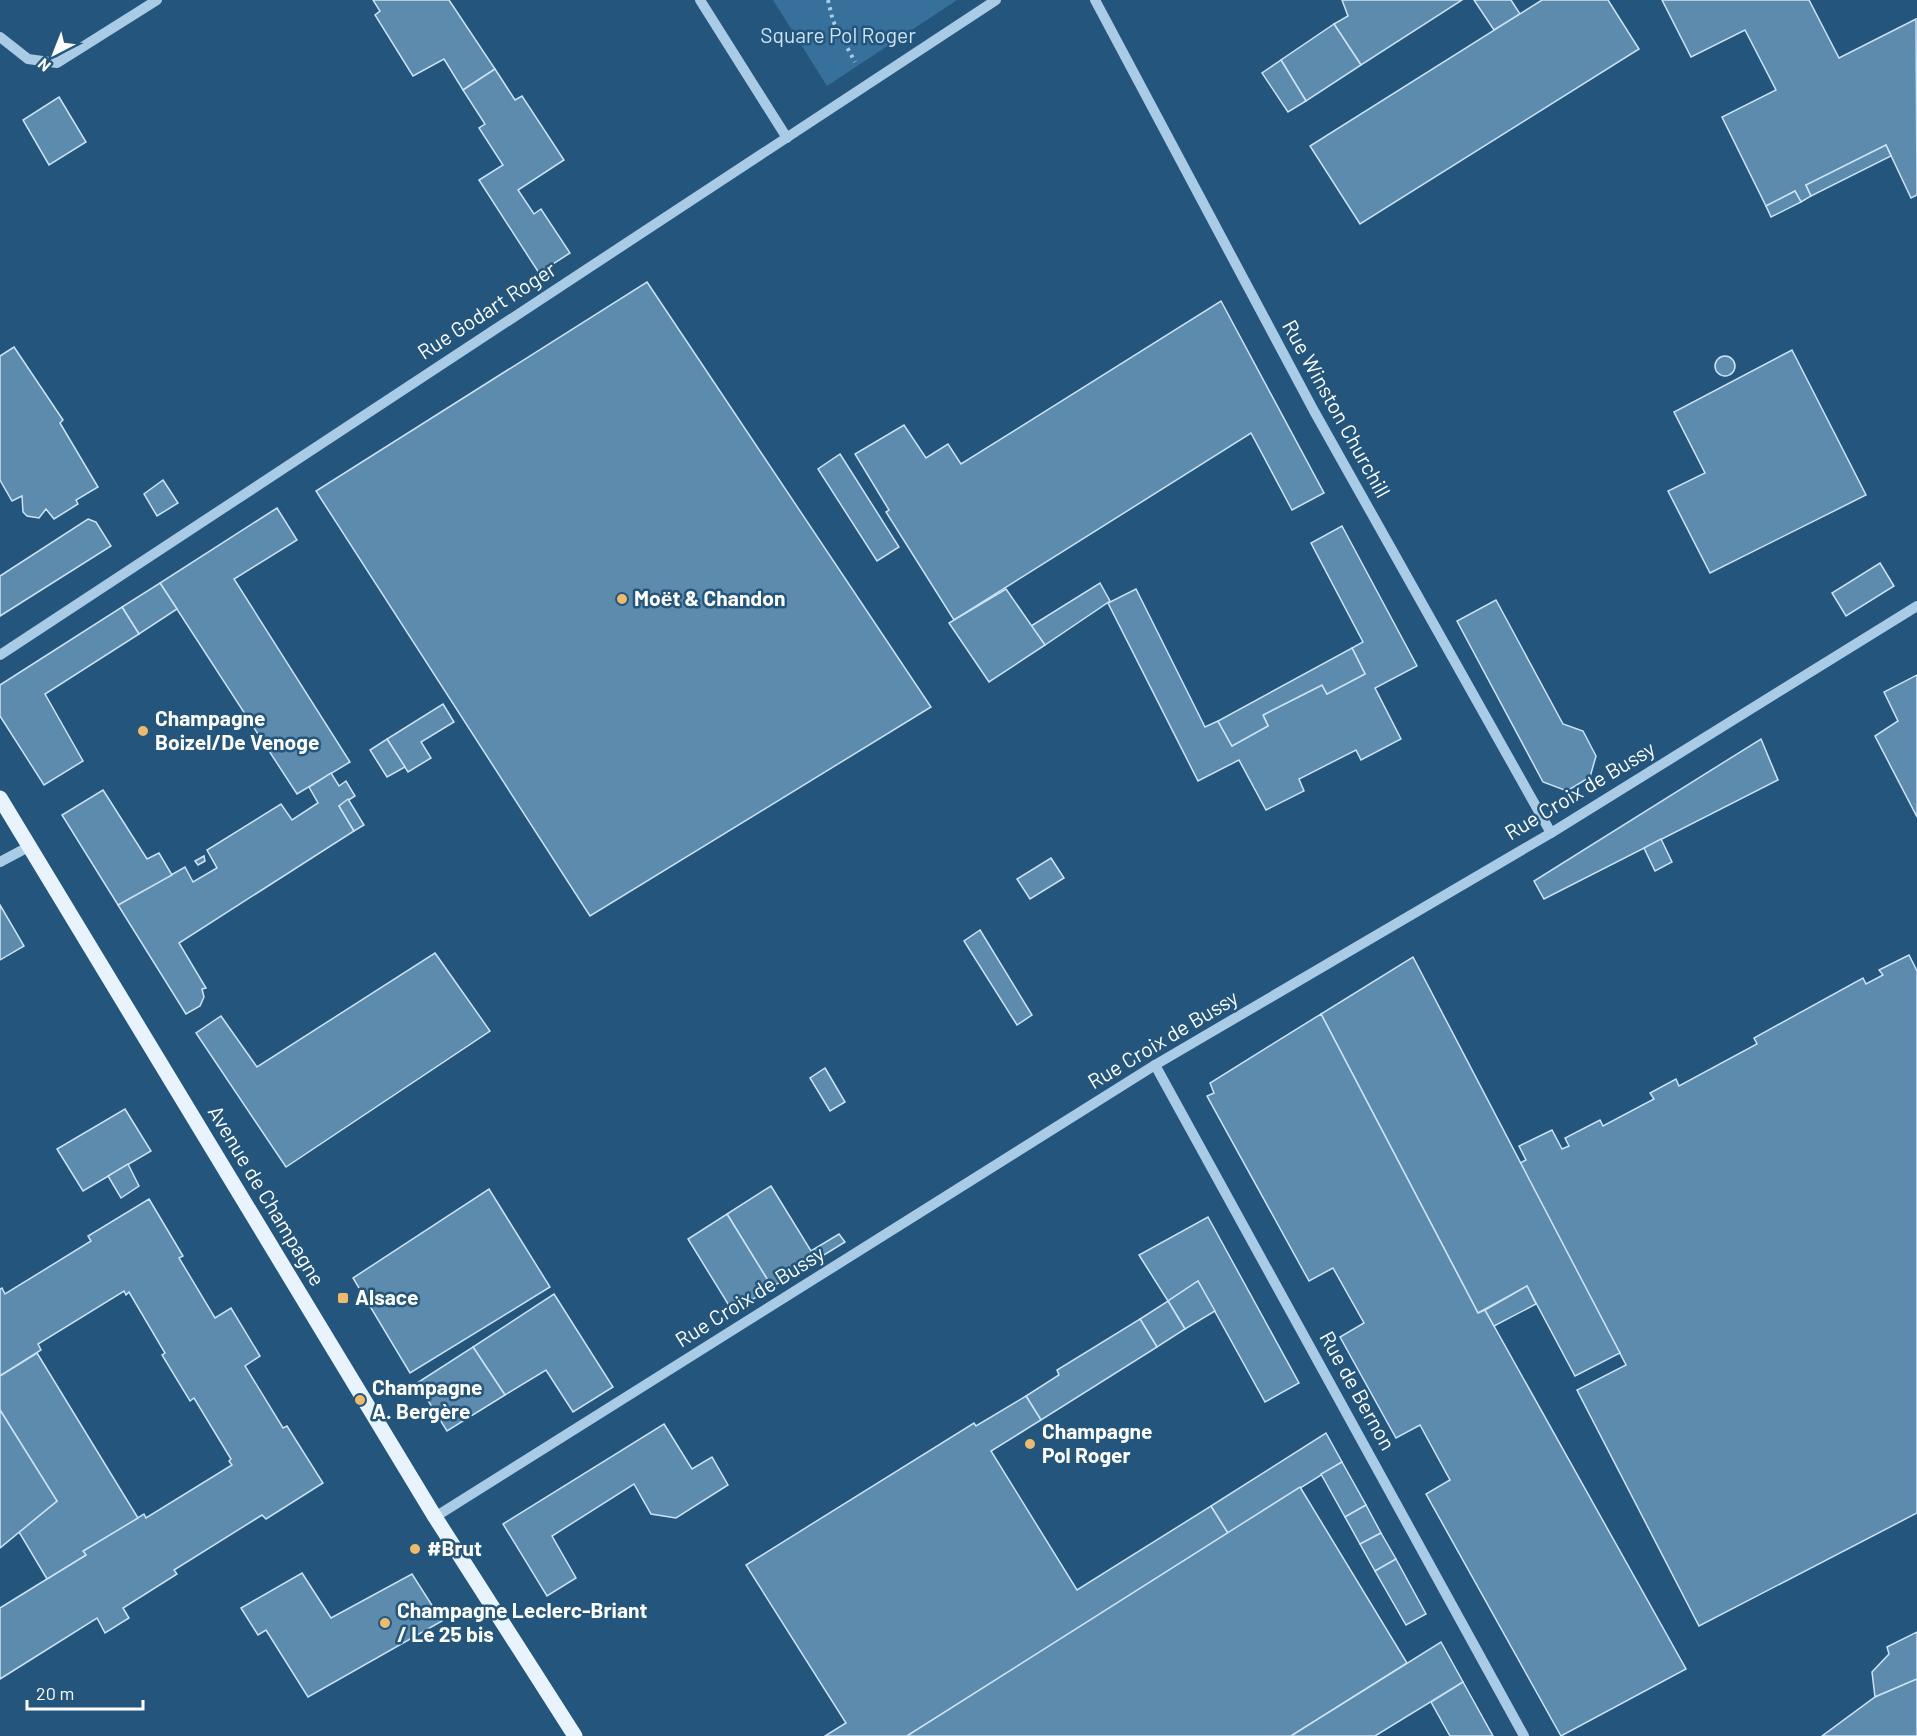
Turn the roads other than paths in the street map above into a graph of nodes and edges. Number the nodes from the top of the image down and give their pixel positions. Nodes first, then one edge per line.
1 (157, 0) edge
2 (700, 0) edge
3 (996, 0) edge
4 (1095, 0) edge
5 (0, 37) edge
6 (787, 138) junction
7 (1917, 606) edge
8 (0, 656) edge
9 (0, 798) edge
10 (1551, 833) junction
11 (30, 846) junction
12 (0, 862) edge
13 (1155, 1065) junction
14 (435, 1517) junction
15 (575, 1736) edge
16 (1524, 1736) edge

1 - 5 street
2 - 6 street
3 - 6 street, Rue Godart Roger
4 - 10 street, Rue Winston Churchill
6 - 8 street, Rue Godart Roger
7 - 10 street, Rue Croix de Bussy
9 - 11 main road, Avenue de Champagne
10 - 13 street, Rue Croix de Bussy
11 - 12 street
11 - 14 main road, Avenue de Champagne
13 - 14 street, Rue Croix de Bussy
13 - 16 street, Rue de Bernon
14 - 15 main road, Avenue de Champagne

